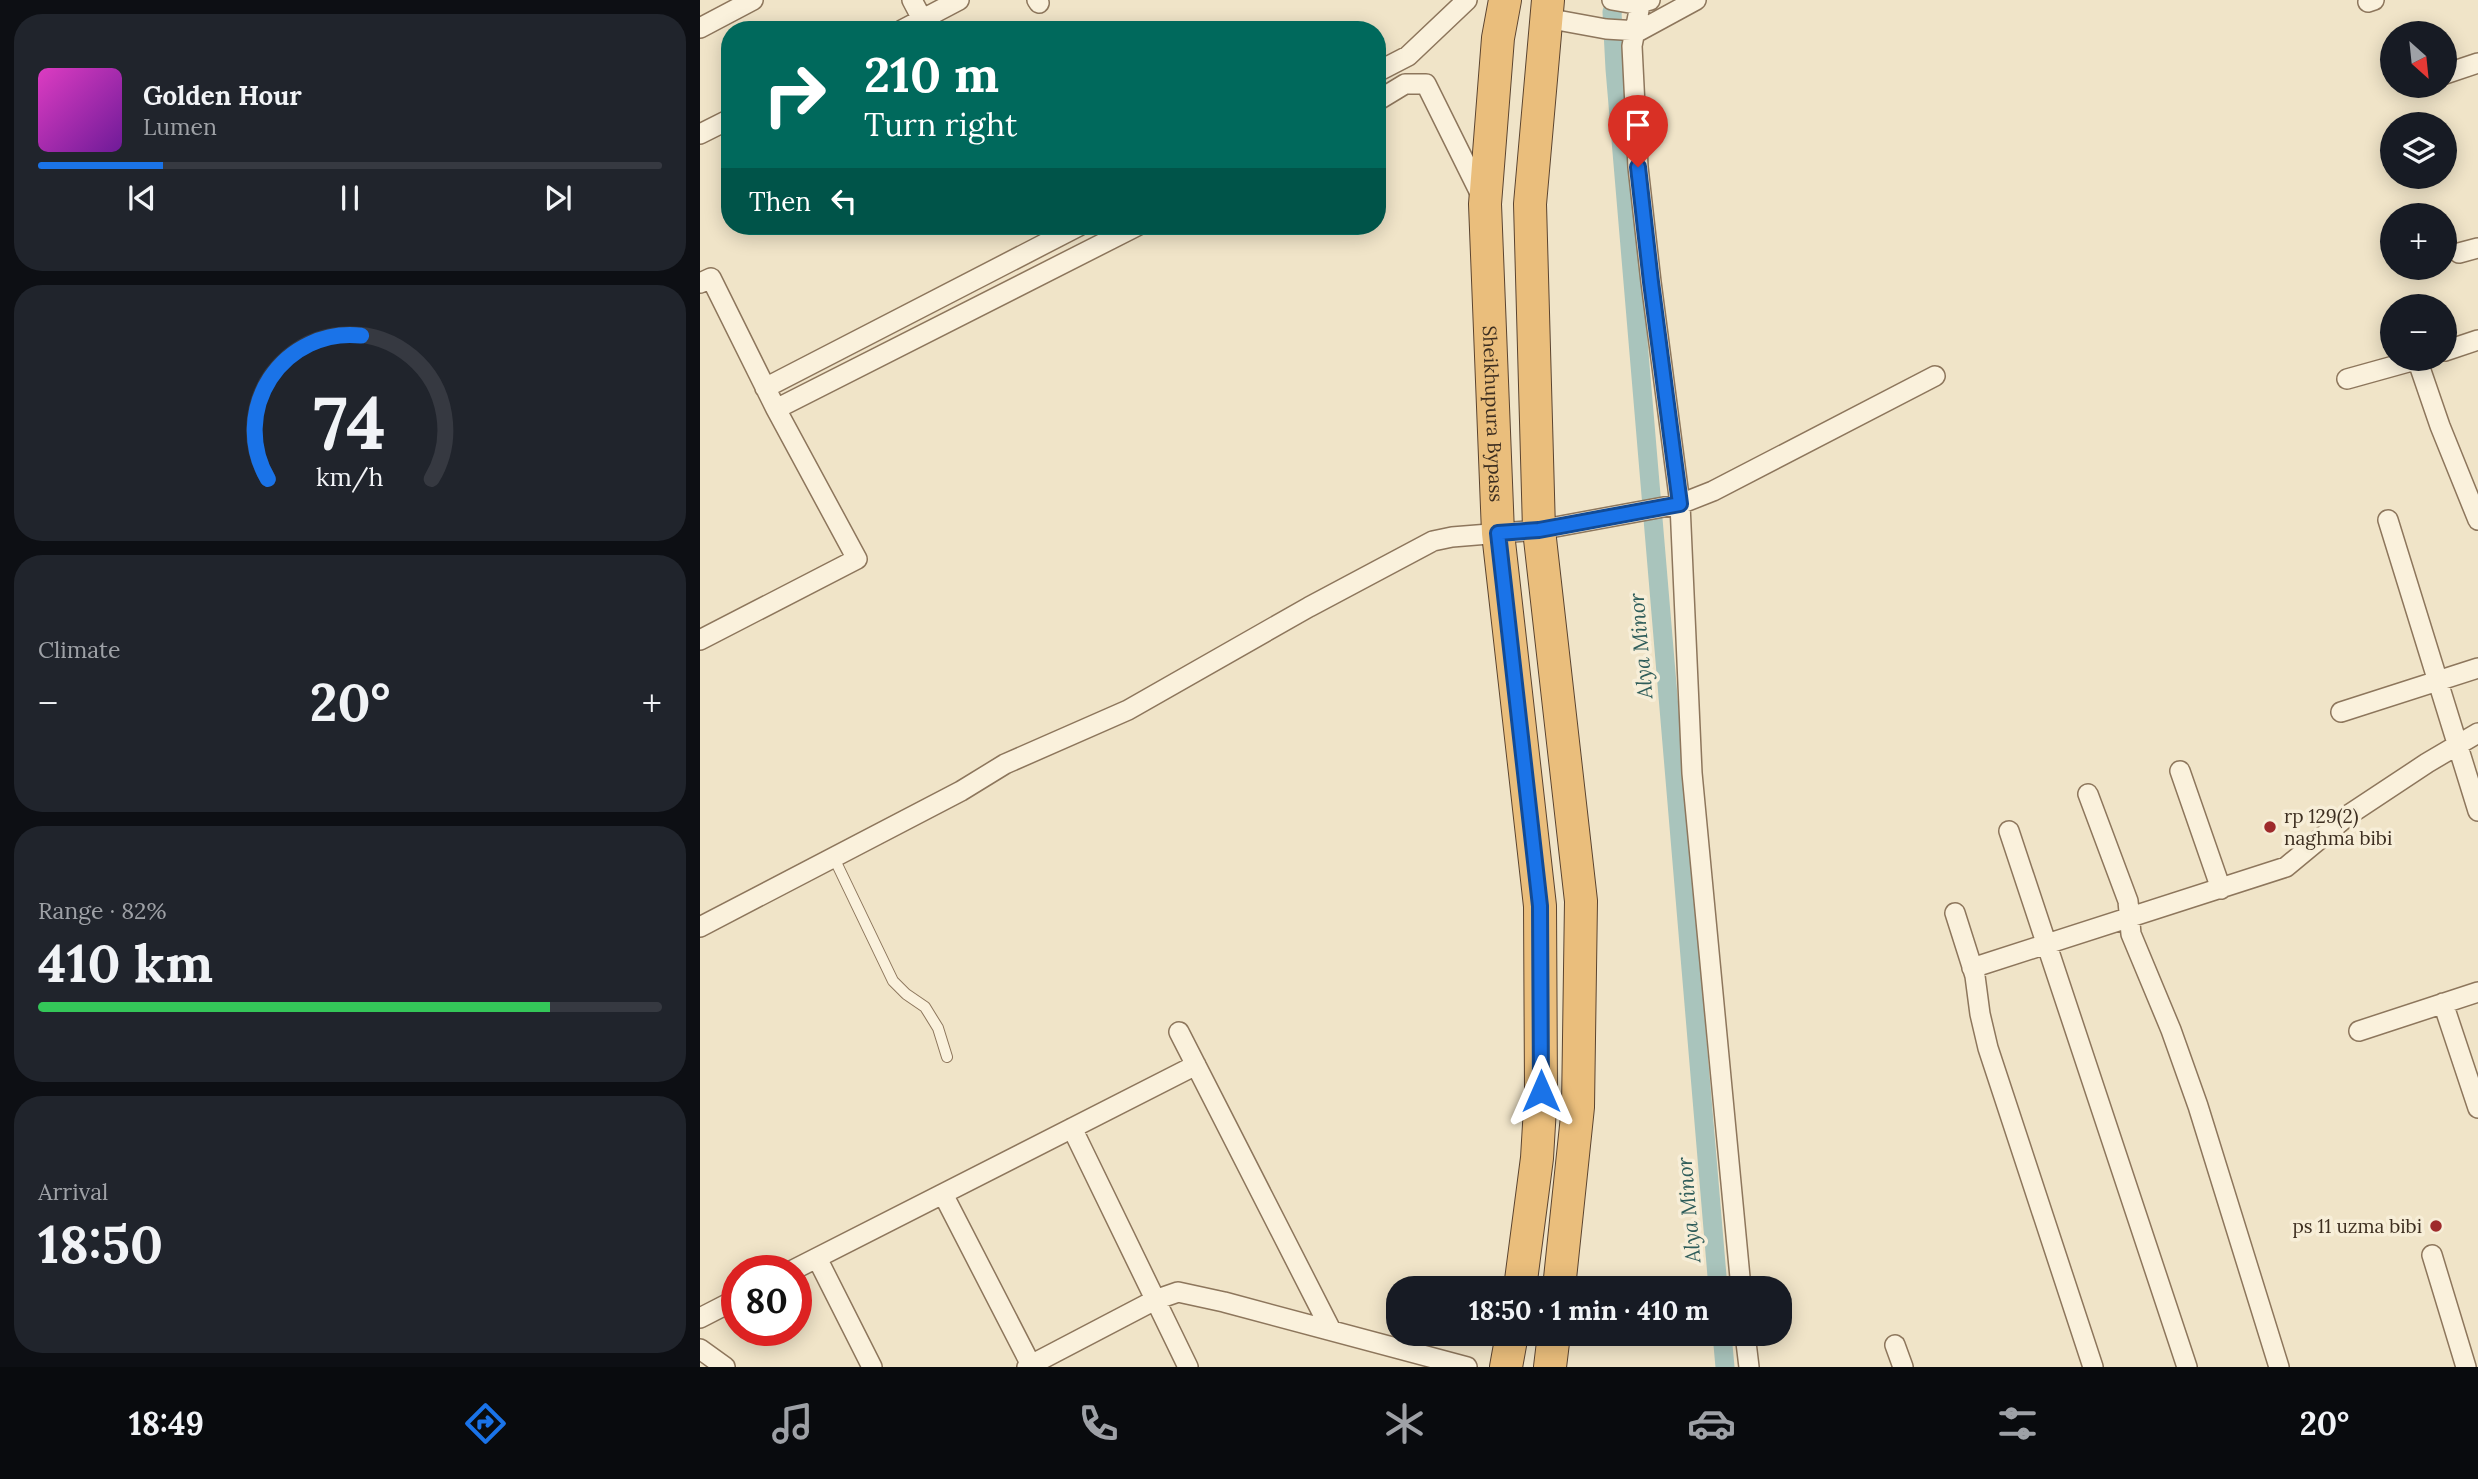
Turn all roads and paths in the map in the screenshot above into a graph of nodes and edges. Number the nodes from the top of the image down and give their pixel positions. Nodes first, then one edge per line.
1 (753, 0) edge
2 (912, 0) edge
3 (959, 0) edge
4 (1467, 0) edge
5 (1505, 0) edge
6 (1696, 0) edge
7 (1630, 1) edge
8 (716, 8) edge
9 (1547, 9) edge
10 (922, 19) junction
11 (918, 21) edge
12 (700, 28) edge
13 (1620, 31) junction
14 (2478, 63) edge
15 (1386, 67) edge
16 (2457, 70) edge
17 (1386, 96) edge
18 (721, 124) edge
19 (700, 134) edge
20 (1485, 204) junction
21 (1062, 235) edge
22 (1119, 235) edge
23 (700, 283) edge
24 (2478, 340) edge
25 (2457, 347) edge
26 (2380, 370) edge
27 (2422, 371) edge
28 (1935, 376) dead end
29 (2347, 379) dead end
30 (765, 388) junction
31 (776, 410) junction
32 (1680, 504) junction
33 (2388, 520) dead end
34 (2478, 520) edge
35 (1539, 530) junction
36 (1498, 533) junction
37 (700, 640) edge
38 (2478, 668) edge
39 (2437, 682) junction
40 (2341, 712) dead end
41 (2478, 733) edge
42 (2457, 744) junction
43 (2180, 772) dead end
44 (2088, 794) dead end
45 (2478, 811) edge
46 (2009, 831) dead end
47 (834, 858) junction
48 (2221, 889) junction
49 (1955, 913) dead end
50 (2130, 918) junction
51 (700, 927) edge
52 (2048, 944) junction
53 (1972, 968) junction
54 (2478, 992) edge
55 (2443, 1003) junction
56 (1179, 1031) dead end
57 (2359, 1031) dead end
58 (947, 1057) dead end
59 (1196, 1065) junction
60 (2478, 1108) edge
61 (1072, 1128) junction
62 (943, 1194) junction
63 (2432, 1255) dead end
64 (817, 1258) junction
65 (812, 1260) edge
66 (1522, 1276) edge
67 (1560, 1276) edge
68 (1740, 1276) edge
69 (1155, 1300) junction
70 (721, 1307) edge
71 (700, 1318) edge
72 (1331, 1330) junction
73 (1895, 1345) dead end
74 (1510, 1346) edge
75 (1553, 1346) edge
76 (1746, 1346) edge
77 (700, 1349) edge
78 (1030, 1366) edge
79 (725, 1367) edge
80 (872, 1367) edge
81 (1188, 1367) edge
82 (1467, 1367) edge
83 (1506, 1367) edge
84 (1550, 1367) edge
85 (1748, 1367) edge
86 (1903, 1367) edge
87 (2093, 1367) edge
88 (2187, 1367) edge
89 (2279, 1367) edge
90 (2466, 1367) edge

1 - 8 street
2 - 10 street
3 - 10 street
4 - 15 street
5 - 20 highway, Sheikhupura Bypass
6 - 13 street
7 - 13 street
8 - 12 street
9 - 13 street
9 - 35 highway
10 - 11 street
13 - 32 street
14 - 16 street
17 - 20 street
18 - 19 street
20 - 36 highway, Sheikhupura Bypass
21 - 30 street
22 - 31 street
23 - 30 street
24 - 25 street
26 - 29 street
27 - 34 street
28 - 32 street
30 - 31 street
31 - 37 street
32 - 35 street
32 - 68 street
33 - 39 street
35 - 36 street
35 - 67 highway
36 - 47 street
36 - 66 highway, Sheikhupura Bypass
38 - 39 street
39 - 40 street
39 - 42 street
41 - 42 street
42 - 45 street
42 - 48 street
43 - 48 street
44 - 50 street
46 - 52 street
47 - 51 street
47 - 58 lane
48 - 50 street
49 - 53 street
50 - 52 street
50 - 89 street
52 - 53 street
52 - 88 street
53 - 87 street
54 - 55 street
55 - 57 street
55 - 60 street
56 - 59 street
59 - 61 street
59 - 72 street
61 - 62 street
61 - 69 street
62 - 64 street
62 - 78 street
63 - 90 street
64 - 65 street
64 - 80 street
69 - 72 street
69 - 78 street
69 - 81 street
70 - 71 street
72 - 82 street
73 - 86 street
74 - 83 highway
75 - 84 highway
76 - 85 street
77 - 79 street

